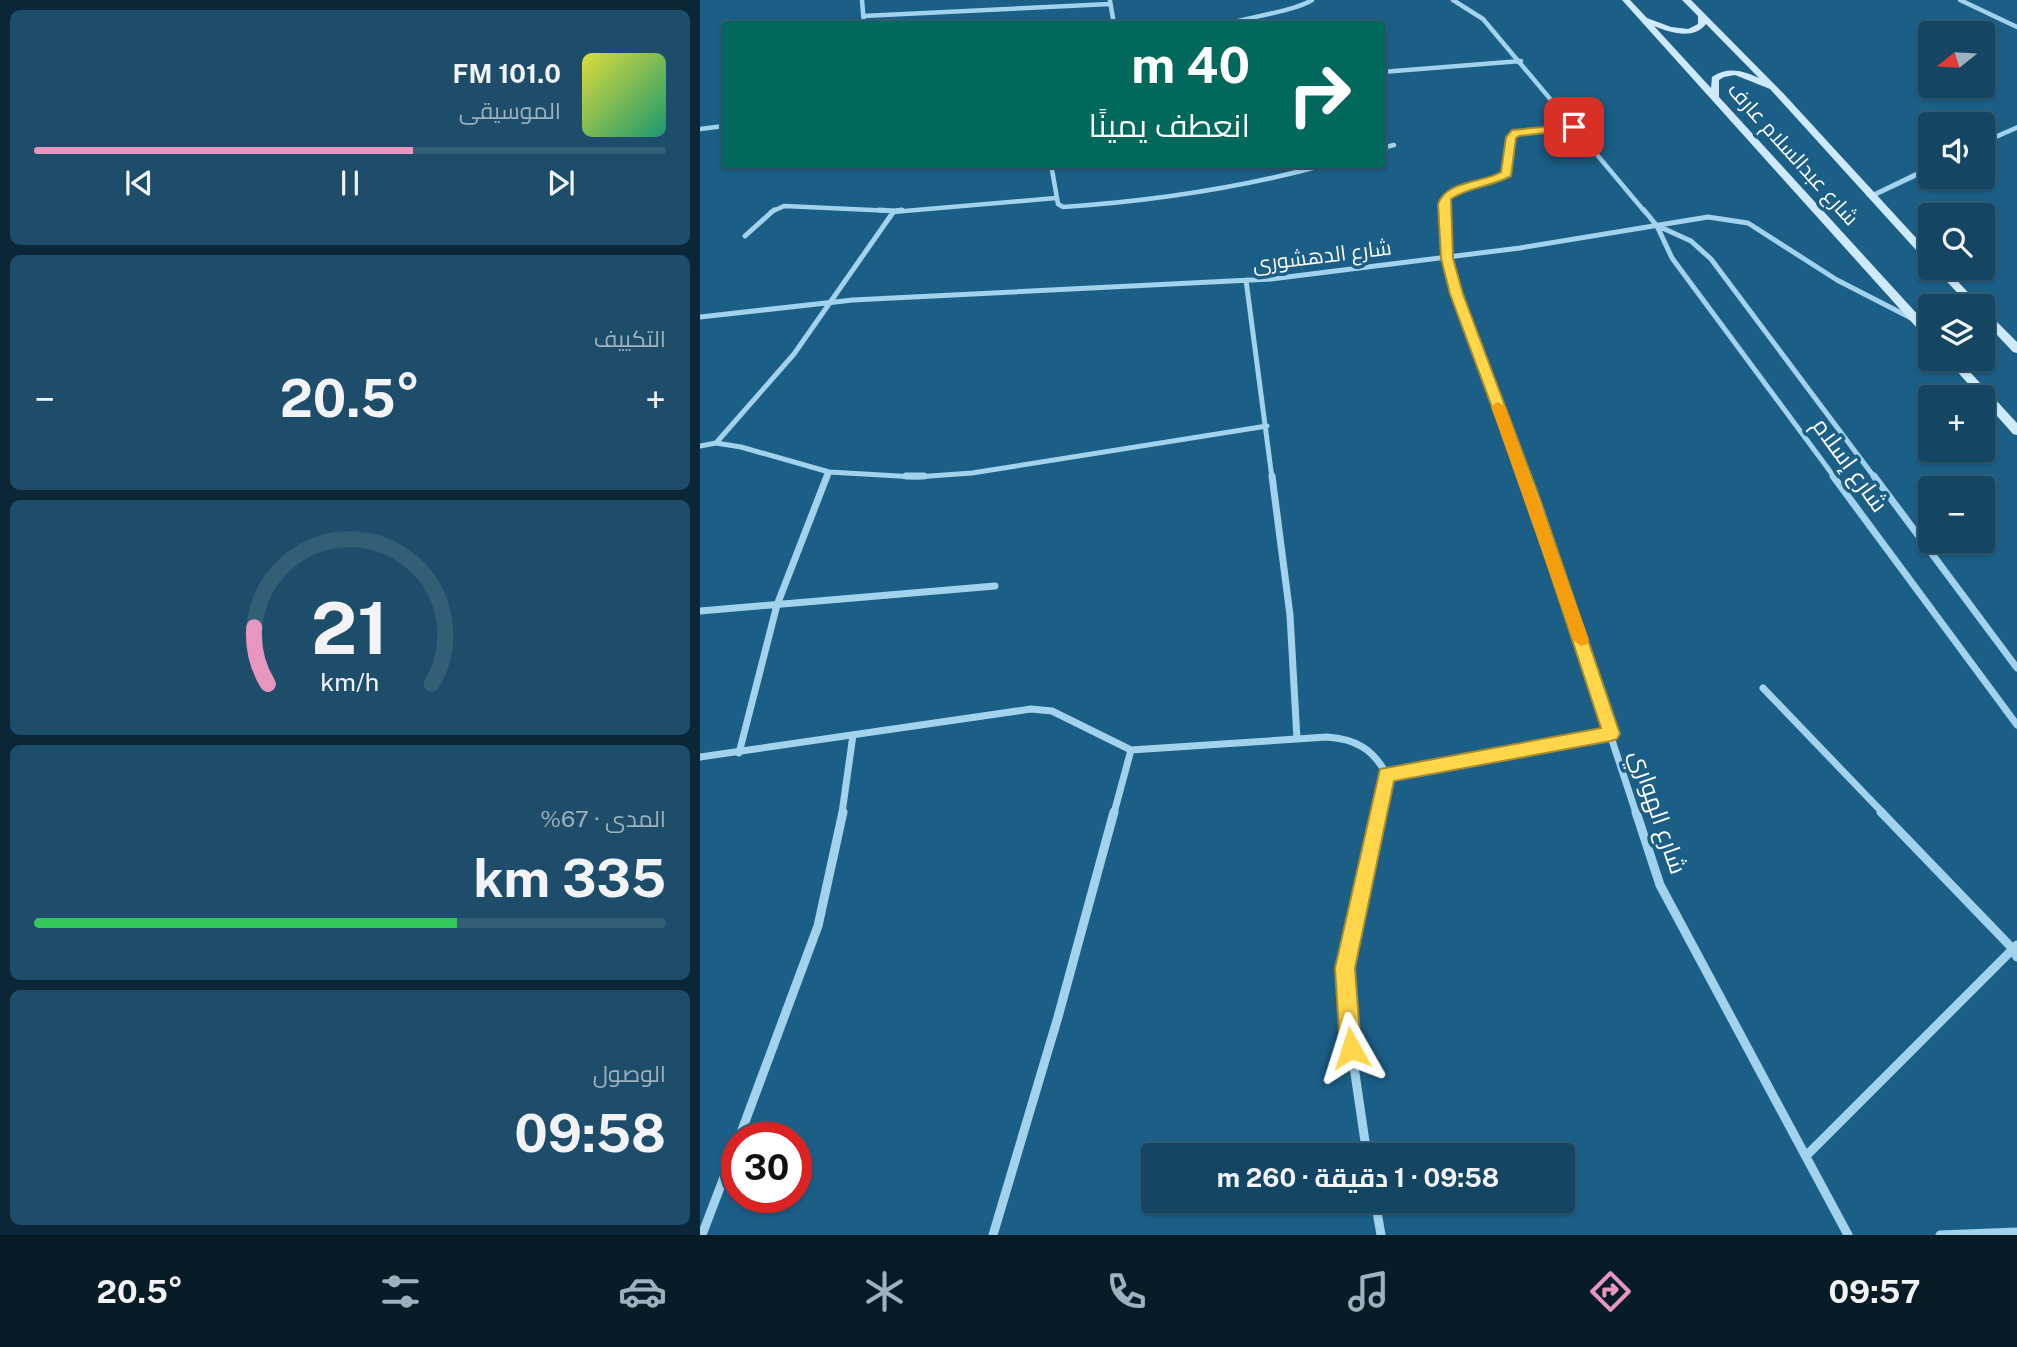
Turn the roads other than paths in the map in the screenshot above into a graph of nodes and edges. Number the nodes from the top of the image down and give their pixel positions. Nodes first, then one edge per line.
1 (862, 0) edge
2 (1312, 0) edge
3 (1453, 0) edge
4 (1626, 0) edge
5 (1686, 0) edge
6 (1960, 0) edge
7 (1110, 2) edge
8 (1702, 15) junction
9 (863, 16) junction
10 (1643, 18) junction
11 (864, 21) edge
12 (1113, 21) edge
13 (1235, 21) edge
14 (2017, 27) edge
15 (1521, 61) junction
16 (1386, 72) edge
17 (1778, 91) junction
18 (1716, 97) junction
19 (721, 126) edge
20 (1574, 127) junction
21 (2017, 127) edge
22 (700, 129) edge
23 (1995, 138) edge
24 (1394, 145) dead end
25 (1386, 147) edge
26 (1052, 168) edge
27 (1314, 168) edge
28 (1918, 174) edge
29 (1870, 196) junction
30 (1056, 198) junction
31 (894, 211) junction
32 (1657, 226) junction
33 (745, 236) dead end
34 (1918, 246) edge
35 (1447, 258) junction
36 (1246, 280) junction
37 (1951, 280) edge
38 (1964, 294) edge
39 (832, 302) junction
40 (700, 317) edge
41 (1917, 321) joint
42 (1995, 326) edge
43 (2017, 349) edge
44 (1963, 371) edge
45 (1267, 426) junction
46 (2017, 431) edge
47 (716, 443) junction
48 (700, 446) edge
49 (830, 472) junction
50 (995, 586) dead end
51 (777, 605) junction
52 (700, 611) edge
53 (2017, 667) edge
54 (1763, 688) dead end
55 (2017, 725) edge
56 (1611, 734) junction
57 (853, 735) junction
58 (1297, 739) junction
59 (1131, 750) junction
60 (739, 753) junction
61 (700, 757) edge
62 (1387, 775) junction
63 (2016, 950) edge
64 (745, 1122) edge
65 (1365, 1143) edge
66 (1807, 1155) junction
67 (721, 1185) edge
68 (1377, 1213) edge
69 (2017, 1232) edge
70 (702, 1235) edge
71 (993, 1235) edge
72 (1381, 1235) edge
73 (1849, 1235) edge
74 (1940, 1235) edge

1 - 9 street
2 - 13 street
3 - 15 street, شارع إسلام
4 - 10 main road, شارع عبدالسلام عارف
5 - 8 main road, شارع عبدالسلام عارف
6 - 14 street
7 - 9 street
7 - 12 street
8 - 10 main road
8 - 17 main road, شارع عبدالسلام عارف
9 - 11 street
10 - 18 main road, شارع عبدالسلام عارف
15 - 16 street
15 - 20 street, شارع إسلام
17 - 18 main road
17 - 29 main road, شارع عبدالسلام عارف
18 - 41 main road, شارع عبدالسلام عارف
19 - 22 street
20 - 32 street, شارع إسلام
20 - 35 street, شارع الهواري
21 - 23 street
24 - 25 street
26 - 30 street
27 - 30 street
28 - 29 street
29 - 34 main road, شارع عبدالسلام عارف
30 - 31 street
31 - 33 street
31 - 39 street
32 - 35 street, شارع الدهشورى
32 - 41 street, شارع الدهشورى
32 - 53 street, شارع إسلام
32 - 55 street, شارع إسلام
35 - 36 street, شارع الدهشورى
35 - 56 street, شارع الهواري
36 - 39 street, شارع الدهشورى
36 - 45 street
37 - 38 main road
39 - 40 street, شارع الدهشورى
39 - 47 street
42 - 43 main road
44 - 46 main road
45 - 49 street
45 - 58 street
47 - 48 street
47 - 49 street
49 - 51 street
50 - 51 street
51 - 52 street
51 - 60 street
54 - 63 street
56 - 62 street
56 - 66 street, شارع الهواري
57 - 59 street
57 - 60 street
57 - 64 street
58 - 59 street
58 - 62 street
59 - 71 street
60 - 61 street
62 - 65 street
63 - 66 street
66 - 73 street, شارع الهواري
67 - 70 street
68 - 72 street
69 - 74 street

